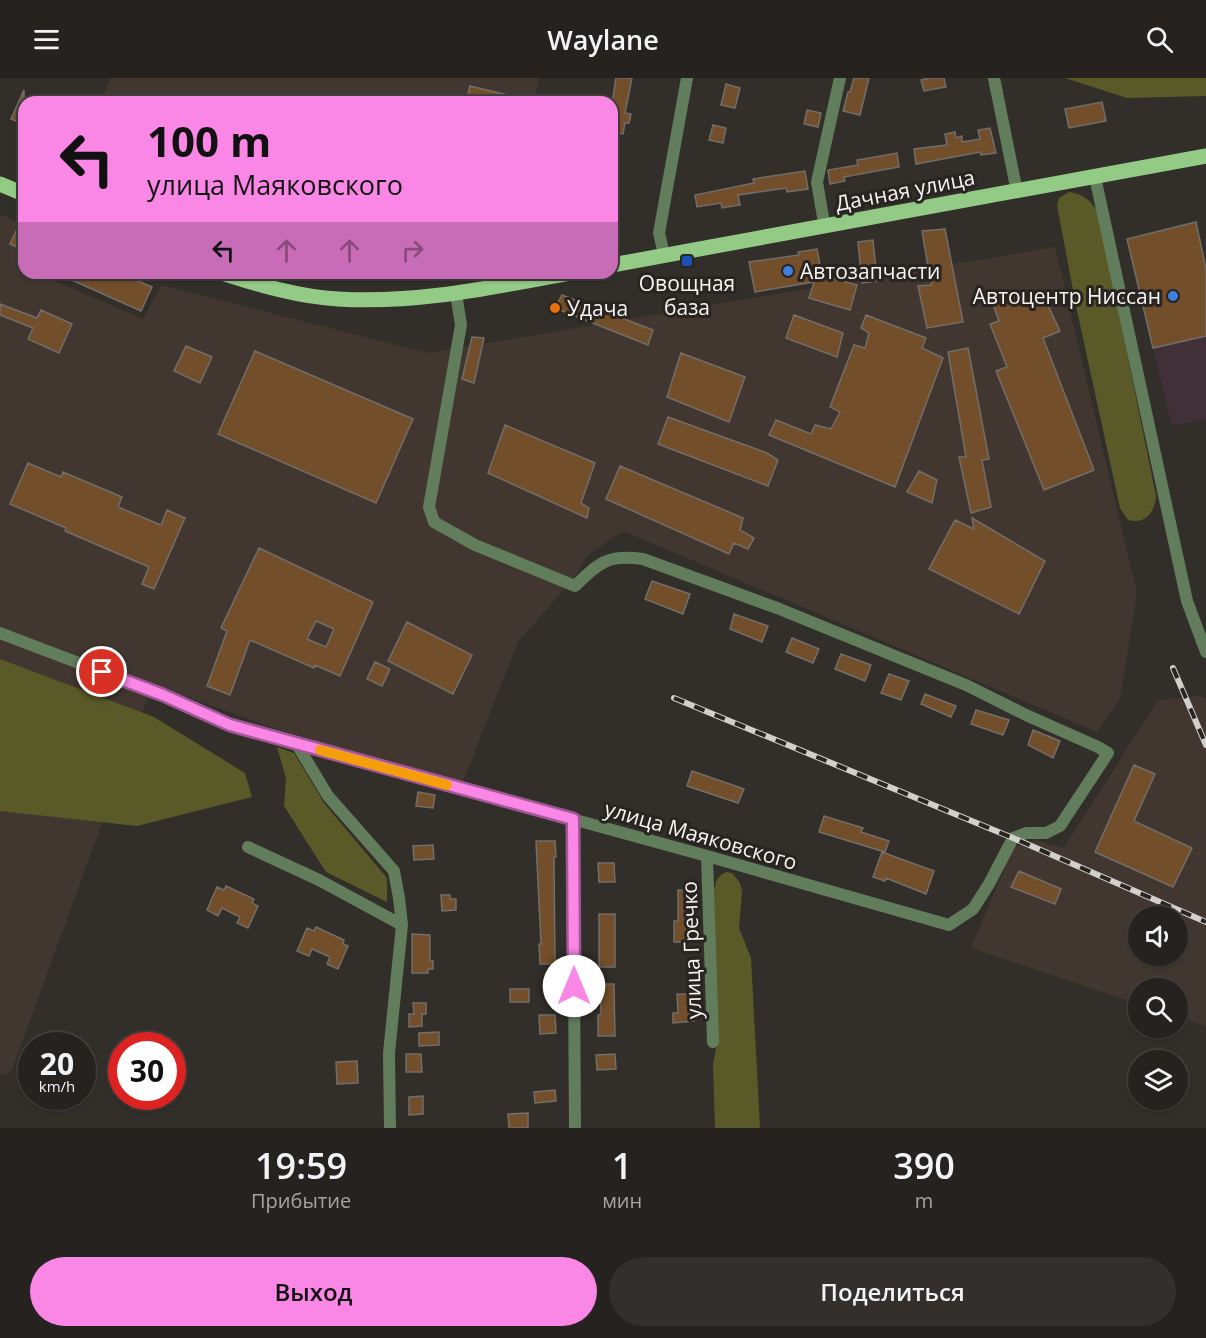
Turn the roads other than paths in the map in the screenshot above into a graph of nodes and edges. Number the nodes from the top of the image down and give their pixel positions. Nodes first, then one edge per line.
1 (687, 78) edge
2 (840, 78) edge
3 (994, 78) edge
4 (1206, 146) edge
5 (1206, 156) edge
6 (1094, 172) junction
7 (0, 173) edge
8 (18, 181) edge
9 (1015, 182) junction
10 (0, 183) edge
11 (18, 191) edge
12 (824, 222) junction
13 (663, 251) junction
14 (618, 255) edge
15 (618, 263) edge
16 (244, 279) edge
17 (279, 279) edge
18 (494, 279) edge
19 (527, 279) edge
20 (455, 289) junction
21 (0, 633) edge
22 (1206, 652) edge
23 (296, 743) junction
24 (573, 819) junction
25 (248, 847) dead end
26 (707, 856) junction
27 (402, 925) junction
28 (713, 1042) dead end
29 (390, 1128) edge
30 (575, 1128) edge

1 - 13 street
2 - 12 street
3 - 9 street
4 - 6 main road, Дачная улица
5 - 6 main road, Дачная улица
6 - 9 main road, Дачная улица
6 - 12 main road, Дачная улица
6 - 22 street
7 - 8 main road
9 - 12 main road, Дачная улица
10 - 11 main road
12 - 13 main road, Дачная улица
13 - 14 main road, Дачная улица
13 - 15 main road, Дачная улица
16 - 20 main road
17 - 20 main road
18 - 20 main road
19 - 20 main road
20 - 26 street, улица Маяковского
21 - 23 street, улица Маяковского
23 - 24 street, улица Маяковского
23 - 27 street
24 - 26 street, улица Маяковского
24 - 30 street
25 - 27 street
26 - 28 street, улица Гречко
27 - 29 street

